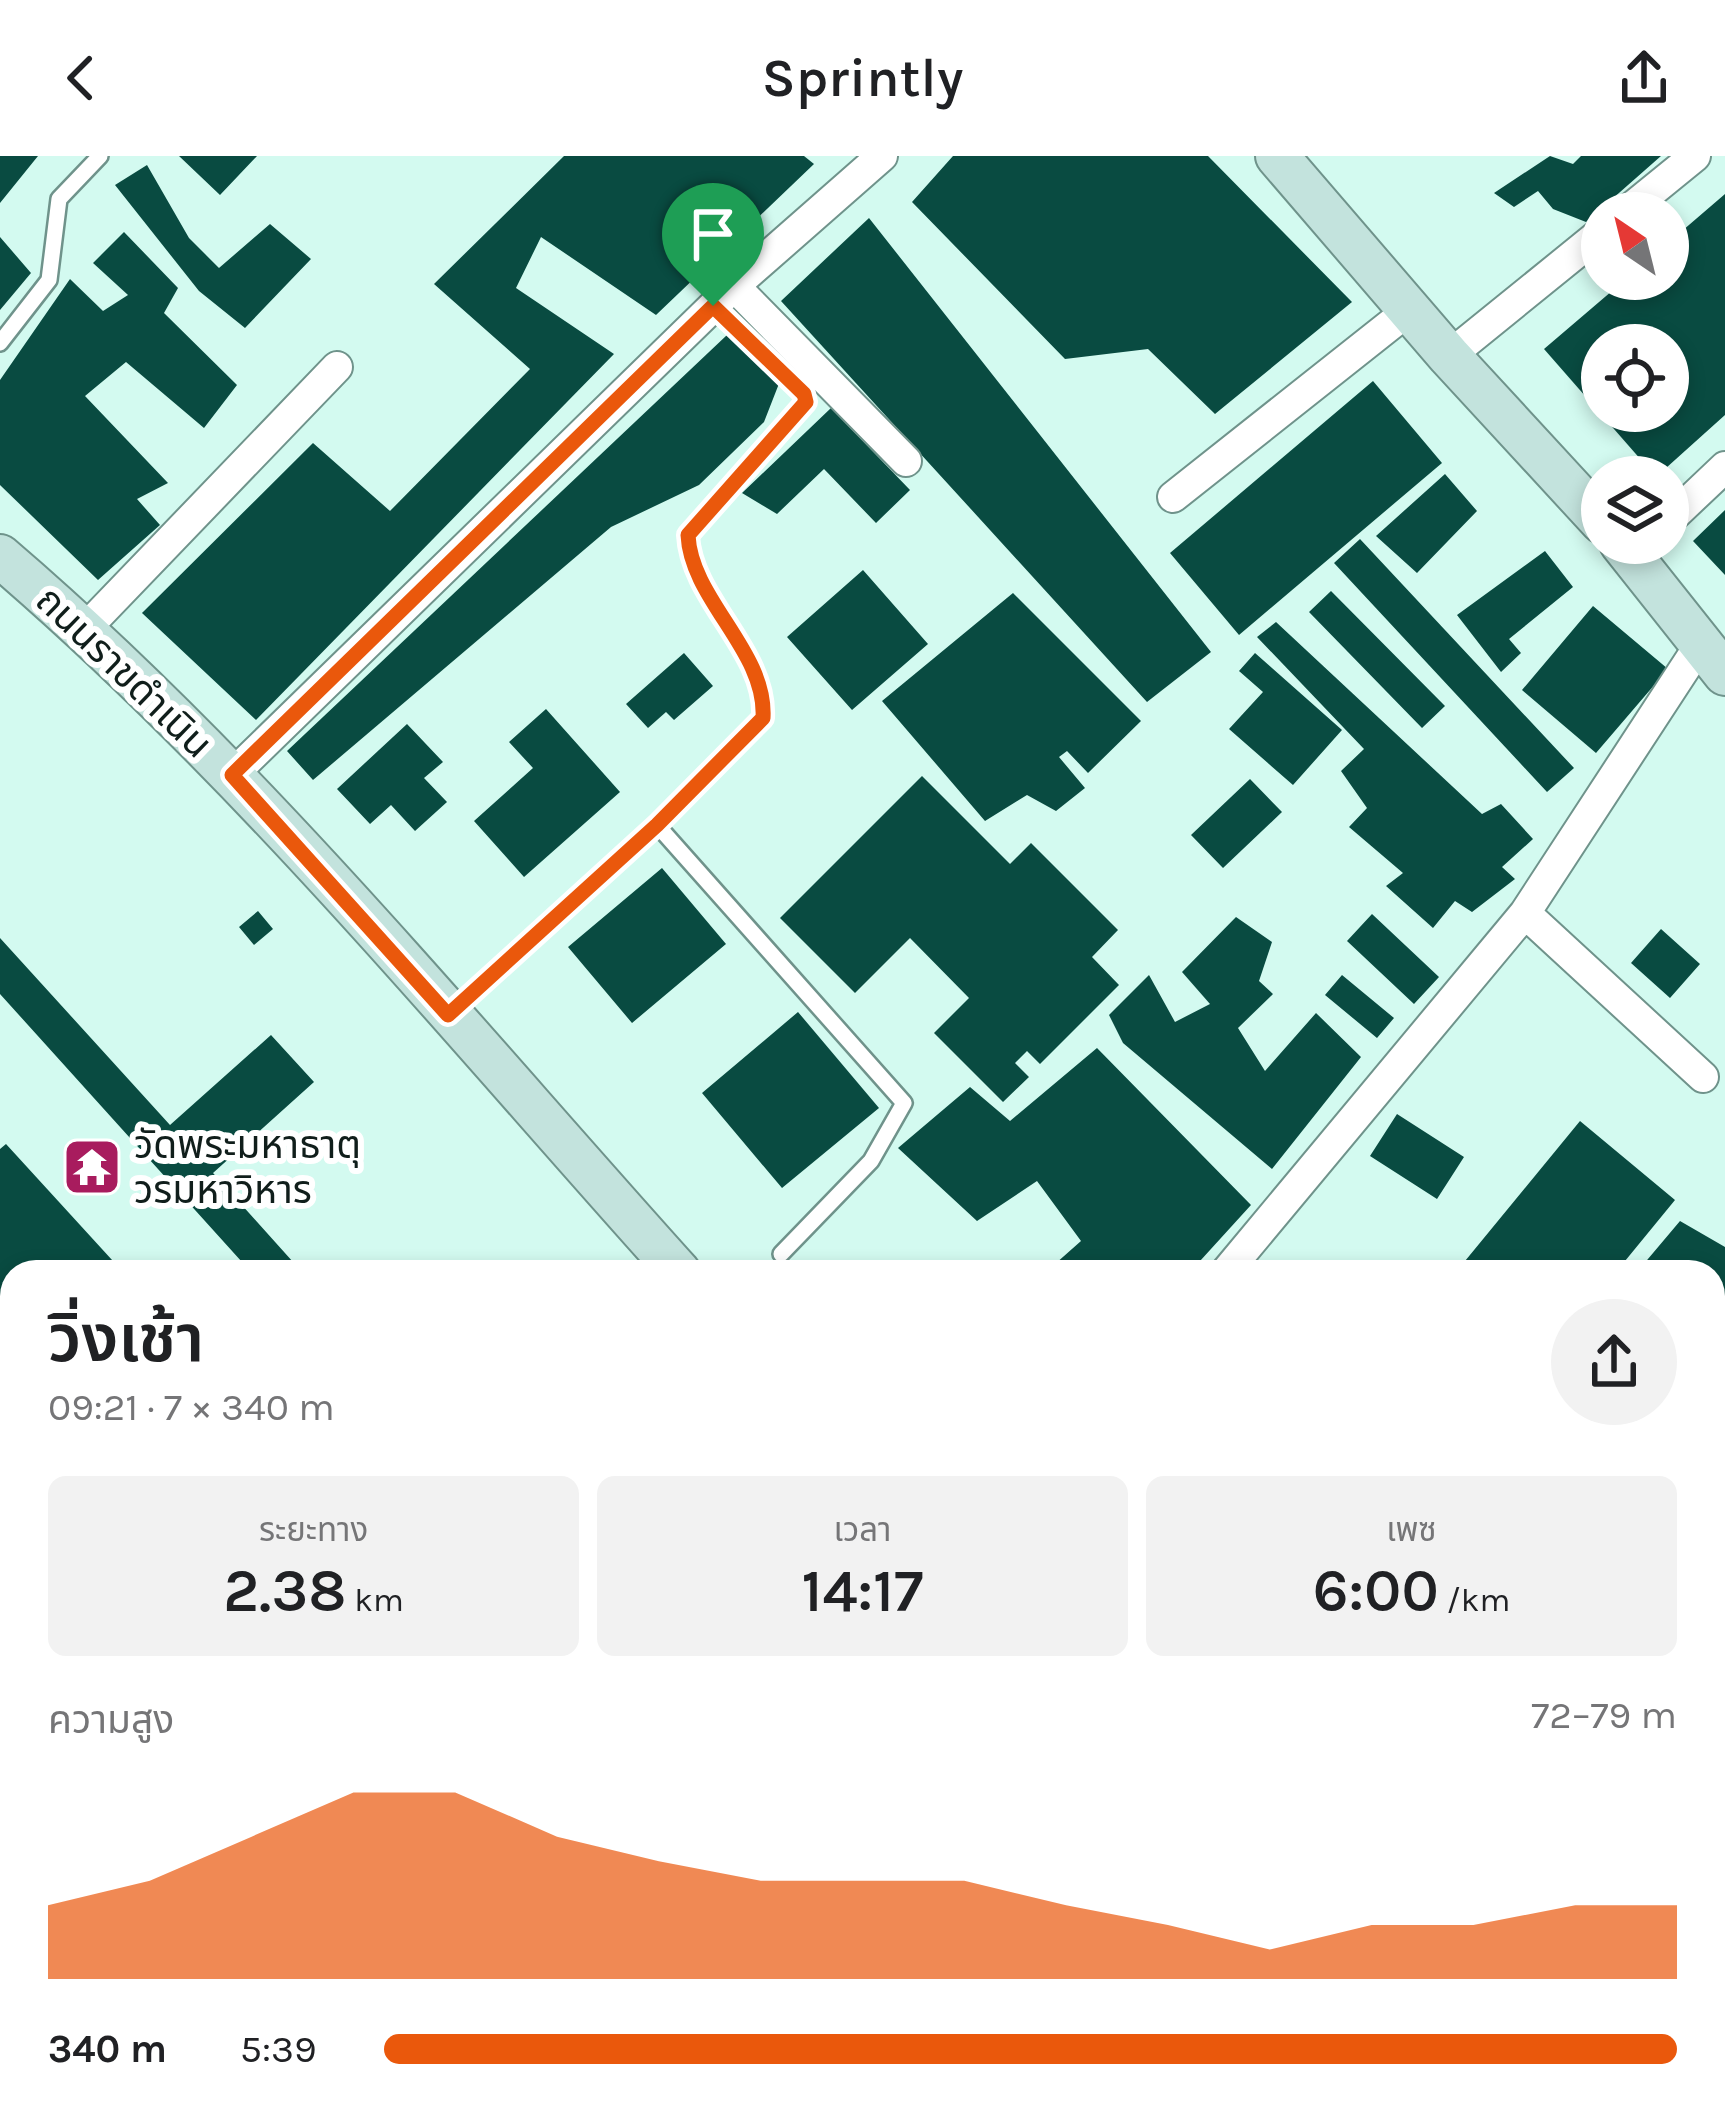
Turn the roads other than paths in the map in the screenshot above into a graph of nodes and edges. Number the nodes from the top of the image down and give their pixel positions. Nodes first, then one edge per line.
1 (100, 156) edge
2 (881, 156) edge
3 (1277, 156) edge
4 (1695, 156) edge
5 (1651, 192) edge
6 (1581, 249) edge
7 (723, 296) junction
8 (1409, 310) junction
9 (0, 343) edge
10 (1449, 356) junction
11 (337, 368) dead end
12 (906, 461) dead end
13 (1725, 467) edge
14 (1173, 497) dead end
15 (1581, 499) edge
16 (1689, 501) edge
17 (0, 556) edge
18 (1645, 564) edge
19 (85, 629) junction
20 (1712, 659) edge
21 (232, 775) junction
22 (657, 825) junction
23 (1525, 913) junction
24 (448, 1015) junction
25 (1703, 1077) dead end
26 (781, 1254) dead end
27 (668, 1260) edge
28 (1236, 1260) edge

1 - 9 lane
2 - 7 street
3 - 8 main road
4 - 5 street
6 - 10 street
7 - 12 street
7 - 21 street
7 - 22 lane
8 - 10 main road
8 - 14 street
10 - 15 main road
11 - 19 street
13 - 16 street
17 - 19 main road, ถนนราขดำเนิน
18 - 20 main road
19 - 21 main road, ถนนราขดำเนิน
20 - 23 street
21 - 24 main road, ถนนราขดำเนิน
22 - 24 lane
22 - 26 lane
23 - 25 street
23 - 28 street
24 - 27 main road, ถนนราขดำเนิน

